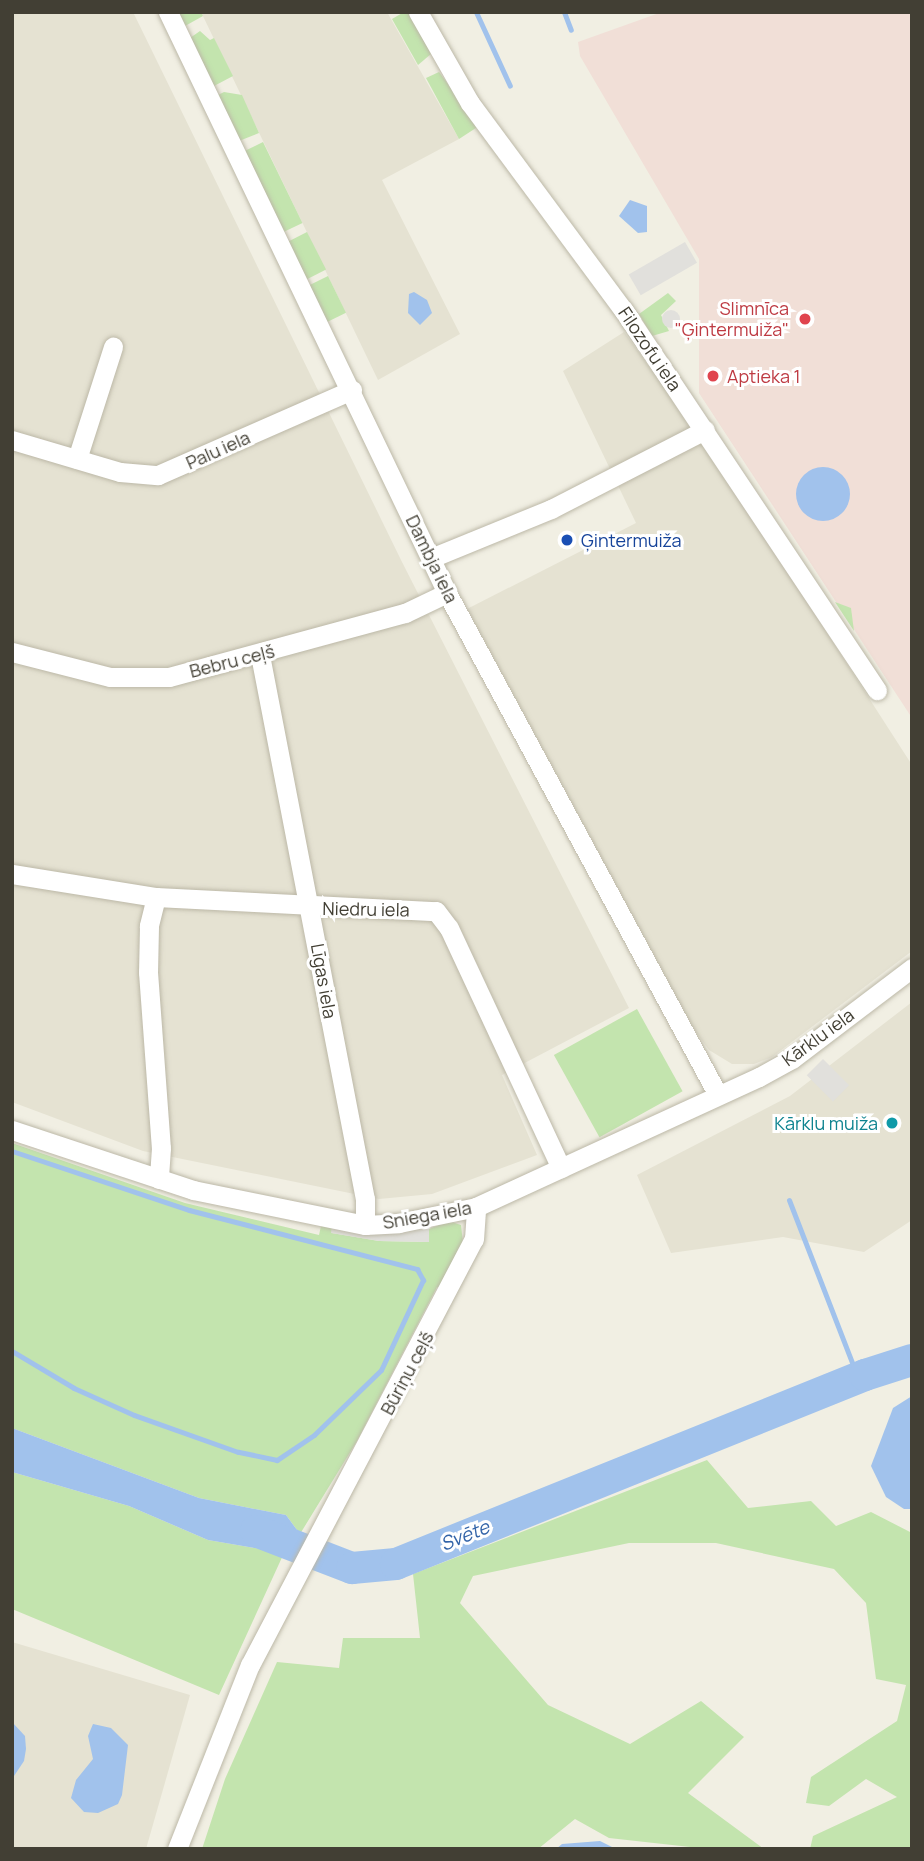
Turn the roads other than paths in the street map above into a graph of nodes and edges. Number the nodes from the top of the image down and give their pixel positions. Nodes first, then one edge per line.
1 (169, 12) edge
2 (418, 12) edge
3 (113, 346) dead end
4 (352, 390) junction
5 (705, 430) junction
6 (12, 440) edge
7 (78, 458) junction
8 (431, 558) junction
9 (447, 593) junction
10 (12, 652) edge
11 (260, 655) junction
12 (877, 690) dead end
13 (12, 874) edge
14 (156, 897) junction
15 (311, 908) junction
16 (912, 968) edge
17 (718, 1095) junction
18 (12, 1130) edge
19 (562, 1168) junction
20 (159, 1179) junction
21 (476, 1207) junction
22 (365, 1225) junction
23 (177, 1849) edge

1 - 4 street, Dambja iela
2 - 5 street, Filozofu iela
3 - 7 street
4 - 7 street, Palu iela
4 - 8 street, Dambja iela
5 - 8 street
5 - 12 street, Filozofu iela
6 - 7 street, Palu iela
8 - 9 street, Dambja iela
9 - 11 street, Bebru ceļš
9 - 17 street, Dambja iela
10 - 11 street, Bebru ceļš
11 - 15 street, Līgas iela
13 - 14 street, Niedru iela
14 - 15 street, Niedru iela
14 - 20 street
15 - 19 street, Niedru iela
15 - 22 street, Līgas iela
16 - 17 street, Kārklu iela
17 - 19 street, Sniega iela
18 - 20 street, Sniega iela
19 - 21 street, Sniega iela
20 - 22 street, Sniega iela
21 - 22 street, Sniega iela
21 - 23 street, Būriņu ceļš

